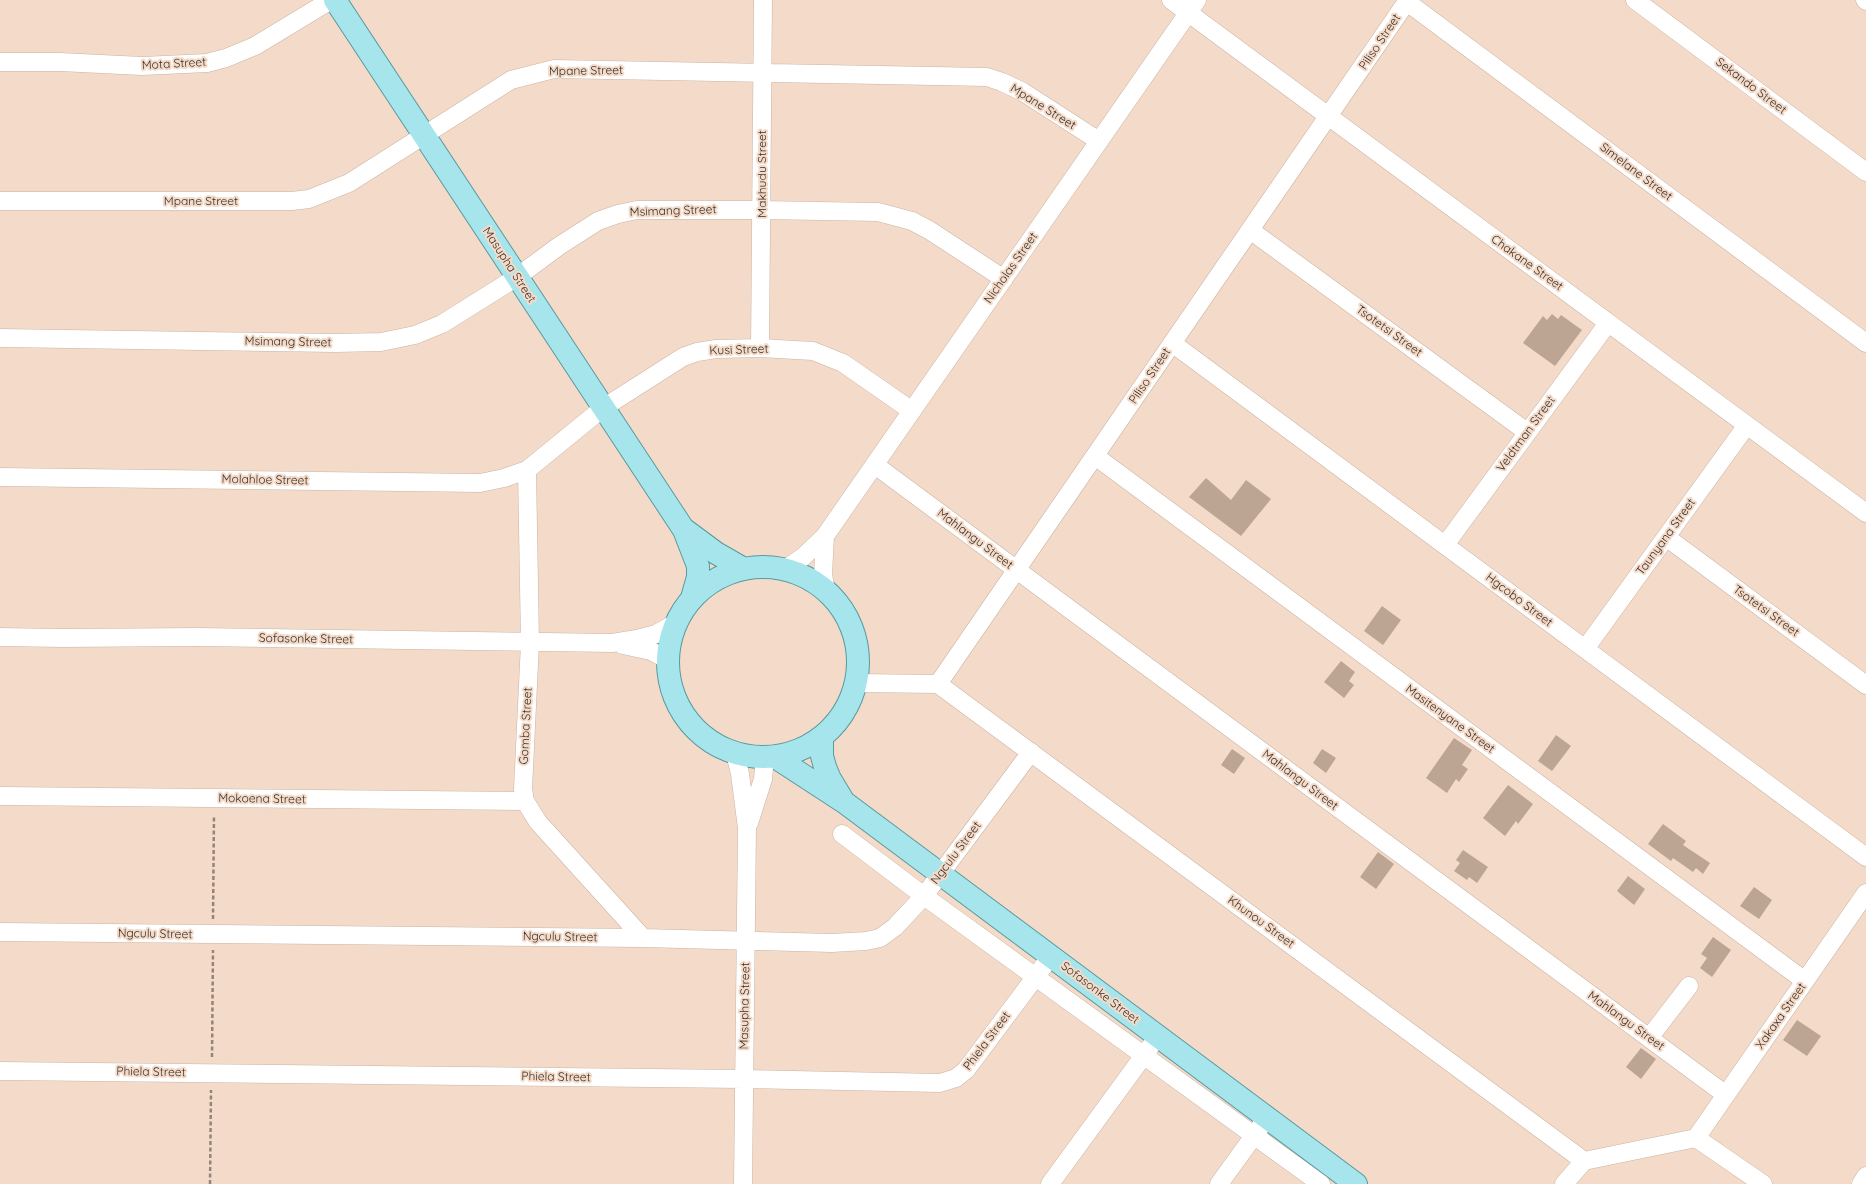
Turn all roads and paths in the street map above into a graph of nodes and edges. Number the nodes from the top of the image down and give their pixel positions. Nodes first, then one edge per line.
1 (333, 0) edge
2 (763, 0) edge
3 (1171, 0) edge
4 (1635, 0) edge
5 (1408, 1) edge
6 (1193, 6) edge
7 (0, 62) edge
8 (762, 73) junction
9 (1328, 117) junction
10 (423, 134) junction
11 (1099, 142) junction
12 (1866, 172) edge
13 (0, 201) edge
14 (761, 210) junction
15 (1250, 230) junction
16 (517, 276) junction
17 (1004, 279) junction
18 (1608, 323) junction
19 (0, 338) edge
20 (1866, 343) edge
21 (1172, 344) junction
22 (760, 348) junction
23 (603, 408) junction
24 (912, 410) junction
25 (1747, 426) junction
26 (1527, 432) junction
27 (1095, 456) junction
28 (874, 465) junction
29 (527, 470) junction
30 (0, 477) edge
31 (1866, 513) edge
32 (684, 530) junction
33 (825, 536) junction
34 (1666, 537) junction
35 (1444, 545) junction
36 (744, 569) junction
37 (784, 570) junction
38 (1016, 570) junction
39 (826, 591) junction
40 (692, 598) junction
41 (676, 623) junction
42 (0, 637) edge
43 (530, 643) junction
44 (612, 643) junction
45 (1585, 649) junction
46 (668, 660) junction
47 (856, 683) junction
48 (938, 684) junction
49 (1866, 684) edge
50 (822, 737) junction
51 (1031, 752) junction
52 (735, 753) junction
53 (770, 757) junction
54 (0, 796) edge
55 (214, 798) junction
56 (525, 801) junction
57 (844, 802) junction
58 (747, 828) junction
59 (842, 834) dead end
60 (1866, 857) edge
61 (941, 874) junction
62 (1866, 893) edge
63 (924, 896) junction
64 (0, 932) edge
65 (213, 934) junction
66 (643, 938) junction
67 (746, 942) junction
68 (1051, 956) junction
69 (1034, 977) junction
70 (1805, 981) junction
71 (1689, 986) dead end
72 (1158, 1036) junction
73 (1649, 1038) junction
74 (1144, 1055) junction
75 (0, 1071) edge
76 (212, 1073) junction
77 (744, 1079) junction
78 (1726, 1095) junction
79 (1268, 1118) junction
80 (1254, 1136) junction
81 (1696, 1138) junction
82 (1584, 1161) junction
83 (1866, 1176) edge
84 (210, 1184) edge
85 (743, 1184) edge
86 (1050, 1184) edge
87 (1219, 1184) edge
88 (1321, 1184) edge
89 (1356, 1184) edge
90 (1564, 1184) edge
91 (1763, 1184) edge
92 (1860, 1184) edge

1 - 7 street, Mota Street
1 - 10 main road, Masupha Street
2 - 8 street, Makhudu Street
3 - 6 street
4 - 12 street, Sekando Street
5 - 9 street, Piliso Street
5 - 20 street, Simelane Street
6 - 9 street, Chakane Street
6 - 11 street, Nicholas Street
8 - 10 street, Mpane Street
8 - 11 street, Mpane Street
8 - 14 street, Makhudu Street
9 - 15 street, Piliso Street
9 - 18 street, Chakane Street
10 - 13 street, Mpane Street
10 - 16 main road, Masupha Street
11 - 17 street, Nicholas Street
14 - 16 street, Msimang Street
14 - 17 street, Msimang Street
14 - 22 street, Makhudu Street
15 - 21 street, Piliso Street
15 - 26 street, Tsotetsi Street
16 - 19 street, Msimang Street
16 - 23 main road, Masupha Street
17 - 24 street, Nicholas Street
18 - 25 street, Chakane Street
18 - 26 street, Veldtman Street
21 - 27 street, Piliso Street
21 - 35 street, Hgcobo Street
22 - 23 street, Kusi Street
22 - 24 street, Kusi Street
23 - 29 street, Kusi Street
23 - 32 main road, Masupha Street
24 - 28 street, Nicholas Street
25 - 31 street, Chakane Street
25 - 34 street, Taunyana Street
26 - 35 street, Veldtman Street
27 - 38 street, Piliso Street
27 - 70 street, Masitenyane Street
28 - 33 street, Nicholas Street
28 - 38 street, Mahlangu Street
29 - 30 street, Molahloe Street
29 - 43 street, Gomba Street
32 - 36 main road, Masupha Street
32 - 40 main road, Masupha Street
33 - 37 street, Nicholas Street
33 - 39 street
34 - 45 street, Taunyana Street
34 - 49 street, Tsotetsi Street
35 - 45 street, Hgcobo Street
36 - 37 main road, Sofasonke Street
36 - 40 main road, Sofasonke Street
37 - 39 main road, Sofasonke Street
38 - 48 street, Piliso Street
38 - 73 street, Mahlangu Street
39 - 47 main road, Sofasonke Street
40 - 41 main road, Sofasonke Street
41 - 44 street, Sofasonke Street
41 - 46 main road, Sofasonke Street
42 - 43 street, Sofasonke Street
43 - 44 street, Sofasonke Street
43 - 56 street, Gomba Street
44 - 46 street, Sofasonke Street
45 - 60 street, Hgcobo Street
46 - 52 main road, Sofasonke Street
47 - 48 street
47 - 50 main road, Sofasonke Street
48 - 51 street, Khunou Street
50 - 53 main road, Sofasonke Street
50 - 57 main road, Sofasonke Street
51 - 61 street, Ngculu Street
51 - 82 street, Khunou Street
52 - 53 main road, Sofasonke Street
52 - 58 street, Masupha Street
53 - 57 main road, Sofasonke Street
53 - 58 street, Masupha Street
54 - 55 street, Mokoena Street
55 - 56 street, Mokoena Street
55 - 65 path
56 - 66 street, Gomba Street
57 - 61 main road, Sofasonke Street
58 - 67 street, Masupha Street
59 - 63 street
61 - 63 street, Ngculu Street
61 - 68 main road, Sofasonke Street
62 - 70 street, Xakaxa Street
63 - 67 street, Ngculu Street
63 - 69 street
64 - 65 street, Ngculu Street
65 - 66 street, Ngculu Street
65 - 76 path
66 - 67 street, Ngculu Street
67 - 77 street, Masupha Street
68 - 69 street, Phiela Street
68 - 72 main road, Sofasonke Street
69 - 74 street
69 - 77 street, Phiela Street
70 - 78 street, Xakaxa Street
71 - 73 street
72 - 74 street
72 - 79 main road, Sofasonke Street
73 - 78 street, Mahlangu Street
74 - 80 street
74 - 86 street
75 - 76 street, Phiela Street
76 - 77 street, Phiela Street
76 - 84 path
77 - 85 street, Masupha Street
78 - 81 street, Xakaxa Street
79 - 80 street
79 - 89 main road, Sofasonke Street
80 - 87 street
80 - 88 street
81 - 82 street
81 - 91 street
82 - 90 street
83 - 92 street

